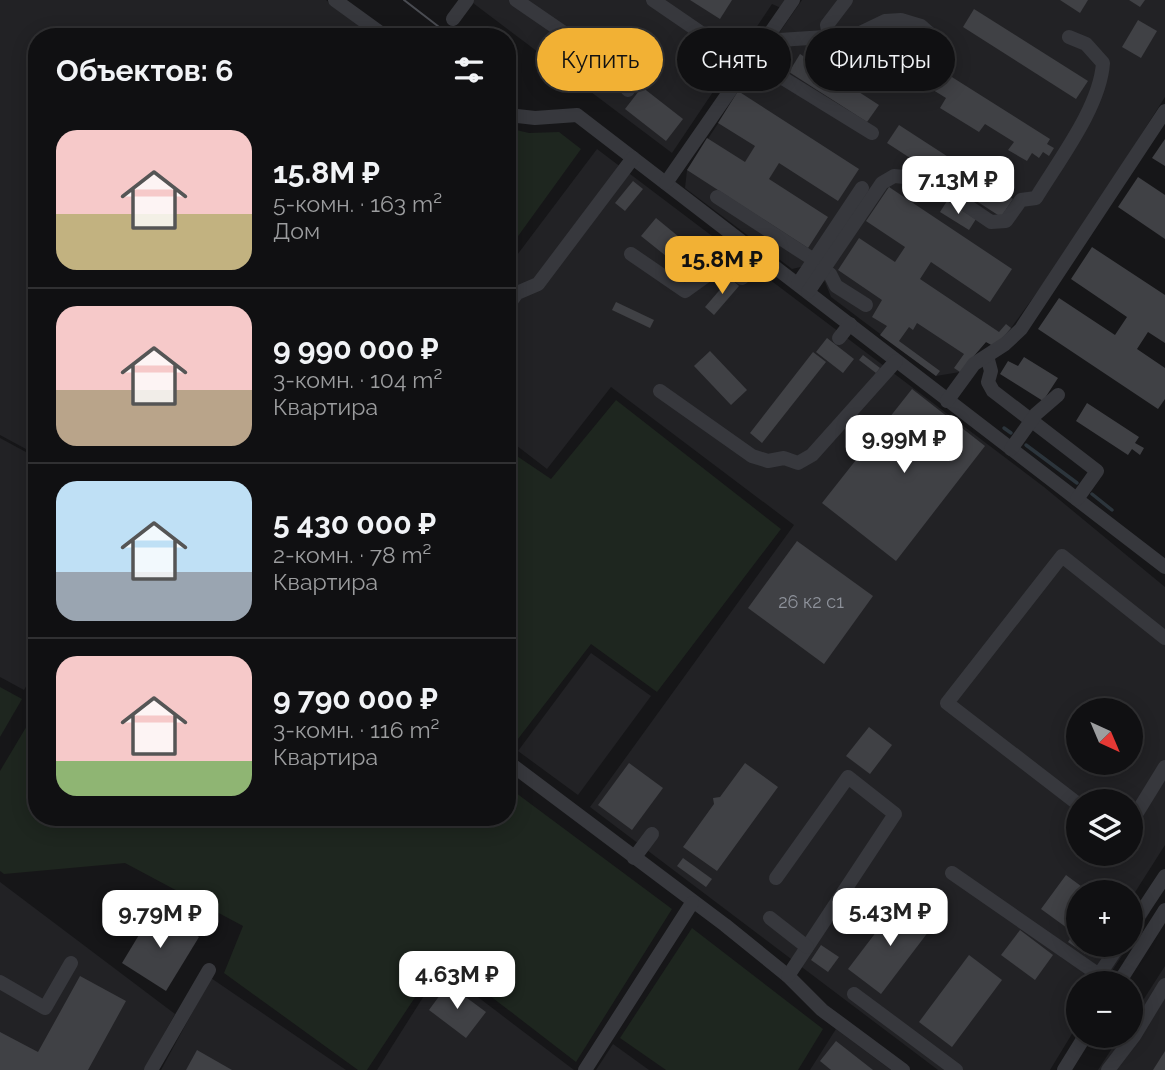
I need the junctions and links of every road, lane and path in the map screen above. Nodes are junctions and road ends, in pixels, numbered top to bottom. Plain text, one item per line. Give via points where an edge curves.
1 (335, 0) edge
2 (467, 0) edge
3 (516, 0) edge
4 (653, 0) edge
5 (793, 0) edge
6 (846, 0) edge
7 (453, 19) dead end
8 (374, 28) edge
9 (557, 28) edge
10 (697, 28) edge
11 (773, 28) edge
12 (828, 28) edge
13 (872, 28) edge
14 (923, 28) edge
15 (1069, 37) dead end
16 (791, 86) edge
17 (730, 91) edge
18 (1165, 111) edge
19 (516, 116) edge
20 (872, 133) dead end
21 (633, 158) junction
22 (666, 183) junction
23 (862, 188) dead end
24 (717, 197) dead end
25 (631, 254) dead end
26 (761, 255) junction
27 (818, 265) junction
28 (803, 288) junction
29 (516, 294) edge
30 (866, 305) dead end
31 (849, 324) junction
32 (839, 338) dead end
33 (987, 356) junction
34 (896, 361) junction
35 (660, 391) dead end
36 (1058, 395) dead end
37 (947, 401) junction
38 (1031, 421) junction
39 (1011, 449) junction
40 (1077, 499) junction
41 (1165, 567) edge
42 (1165, 638) edge
43 (1165, 767) edge
44 (516, 768) edge
45 (1066, 795) edge
46 (1143, 803) edge
47 (652, 834) dead end
48 (634, 858) junction
49 (952, 873) dead end
50 (1165, 876) edge
51 (776, 878) dead end
52 (692, 903) junction
53 (1143, 909) edge
54 (1165, 910) edge
55 (769, 918) dead end
56 (807, 947) junction
57 (1066, 952) edge
58 (1073, 957) edge
59 (1111, 957) edge
60 (71, 963) dead end
61 (209, 970) dead end
62 (1126, 971) edge
63 (788, 976) junction
64 (0, 982) edge
65 (1165, 985) edge
66 (854, 994) dead end
67 (1078, 1048) edge
68 (151, 1070) edge
69 (585, 1070) edge
70 (903, 1070) edge
71 (956, 1070) edge
72 (1064, 1070) edge
73 (1108, 1070) edge

1 - 8 street
2 - 7 street
3 - 9 street
4 - 10 street
5 - 11 street
6 - 12 street
13 - 14 street via 901,20
15 - 27 street via 1086,44 1103,63 1102,79 1096,98 1036,198 1021,200 1006,221 991,222 941,188 916,178 894,176 881,183
16 - 20 street
17 - 22 street
18 - 33 street via 1021,329
19 - 21 street via 577,115
21 - 22 street
21 - 29 street via 538,284
22 - 26 street
23 - 27 street
24 - 27 street
25 - 26 street via 685,290 720,265 742,278
26 - 28 street
27 - 28 street
27 - 30 street via 836,286
28 - 31 street
31 - 32 street
31 - 34 street
33 - 37 street via 974,365
33 - 38 street via 993,391
34 - 35 street via 812,455 798,463 752,456
34 - 37 street
36 - 38 street
37 - 39 street
38 - 39 street
38 - 40 street via 1097,471
39 - 40 street
40 - 41 street
42 - 45 street via 1062,556 947,703
43 - 46 street
44 - 48 street
47 - 48 street
48 - 52 street
49 - 57 street
50 - 53 street
51 - 56 street via 848,778 895,814
52 - 63 street
52 - 69 street
54 - 62 street
55 - 56 street
56 - 63 street
58 - 59 street via 1099,975
60 - 64 street via 45,1008
61 - 68 street
63 - 70 street via 822,1010
65 - 73 street
66 - 71 street
67 - 72 street

